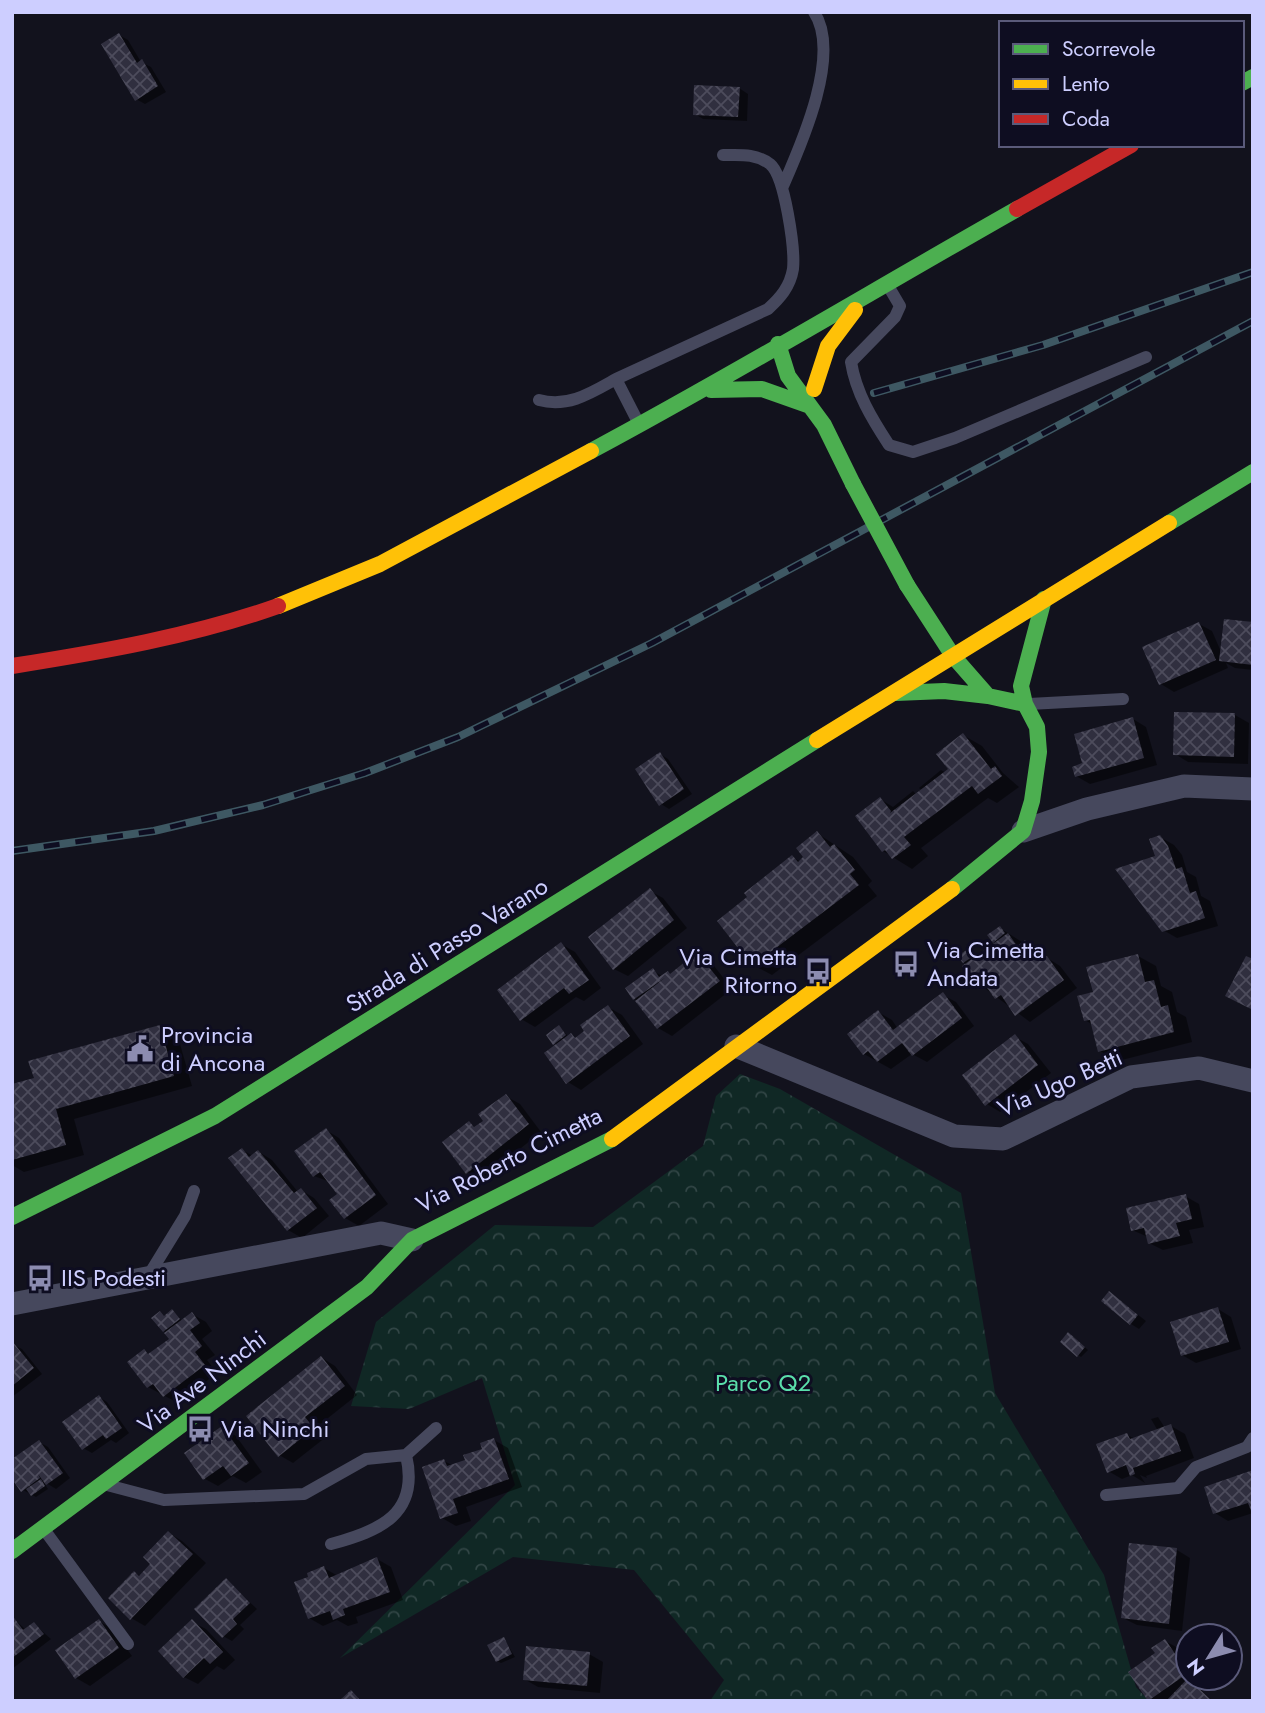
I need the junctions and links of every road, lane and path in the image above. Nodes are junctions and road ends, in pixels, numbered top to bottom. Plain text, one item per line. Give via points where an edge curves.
1 (814, 12) edge
2 (1127, 147) edge
3 (723, 155) dead end
4 (783, 187) junction
5 (887, 284) junction
6 (866, 297) junction
7 (778, 344) junction
8 (1146, 357) dead end
9 (616, 379) junction
10 (814, 388) junction
11 (705, 390) junction
12 (539, 400) dead end
13 (811, 406) junction
14 (639, 424) junction
15 (824, 425) junction
16 (1253, 472) edge
17 (1044, 599) junction
18 (919, 606) junction
19 (948, 622) dead end
20 (973, 629) dead end
21 (919, 630) dead end
22 (993, 630) junction
23 (953, 656) junction
24 (913, 662) dead end
25 (12, 666) edge
26 (1021, 686) junction
27 (896, 693) junction
28 (988, 696) junction
29 (1123, 699) dead end
30 (1025, 704) junction
31 (1253, 789) edge
32 (1023, 831) junction
33 (736, 1046) junction
34 (1253, 1081) edge
35 (194, 1191) dead end
36 (12, 1217) edge
37 (412, 1240) junction
38 (146, 1278) junction
39 (12, 1304) edge
40 (436, 1428) dead end
41 (1253, 1438) edge
42 (406, 1455) junction
43 (103, 1483) junction
44 (1106, 1495) dead end
45 (43, 1528) junction
46 (331, 1544) dead end
47 (12, 1551) edge
48 (128, 1644) dead end

1 - 4 lane via 822,23 823,52 815,103
2 - 5 street
3 - 4 lane via 754,155 772,165
4 - 9 lane via 793,268 785,293 768,309
5 - 6 street
5 - 8 lane via 900,306 895,317 851,362 872,419 889,445 901,449 913,452 955,438
6 - 7 street
6 - 10 street via 827,344 818,362
7 - 10 street via 800,365
7 - 11 street
7 - 13 street via 788,376
9 - 12 lane via 582,397 555,404
9 - 14 lane
10 - 15 street
11 - 13 street via 749,386 782,391
11 - 14 street
13 - 15 street
14 - 25 street via 424,543 275,607 149,641
15 - 18 street, bridge
16 - 17 street, Strada di Passo Varano
17 - 22 street, Strada di Passo Varano
17 - 26 street
18 - 19 street
18 - 21 street
18 - 23 street
20 - 22 street
22 - 23 street, Strada di Passo Varano
22 - 26 street via 1011,647
23 - 27 street, Strada di Passo Varano
23 - 28 street
24 - 27 street, Strada di Passo Varano
26 - 30 street
27 - 28 street, Strada di Passo Varano via 944,691
27 - 36 street, Strada di Passo Varano via 215,1116
28 - 30 street, Strada di Passo Varano
29 - 30 lane
30 - 32 street via 1037,727 1039,752
31 - 32 street via 1184,786 1087,808
32 - 33 street, Via Roberto Cimetta via 959,884
33 - 34 street, Via Ugo Betti via 954,1136 1003,1139 1131,1077 1199,1068
33 - 37 street, Via Roberto Cimetta via 609,1141
35 - 38 lane via 185,1216
37 - 38 street, Via Roberto Cimetta via 381,1233
37 - 43 street, Via Ave Ninchi via 367,1287
38 - 39 street, Via Roberto Cimetta
40 - 42 lane
41 - 44 lane via 1247,1447 1196,1467 1178,1488
42 - 43 lane via 366,1459 304,1494 164,1500
42 - 46 lane via 410,1474 406,1498 397,1514 360,1536
43 - 45 street, Via Ave Ninchi
45 - 47 street, Via Ave Ninchi
45 - 48 lane

